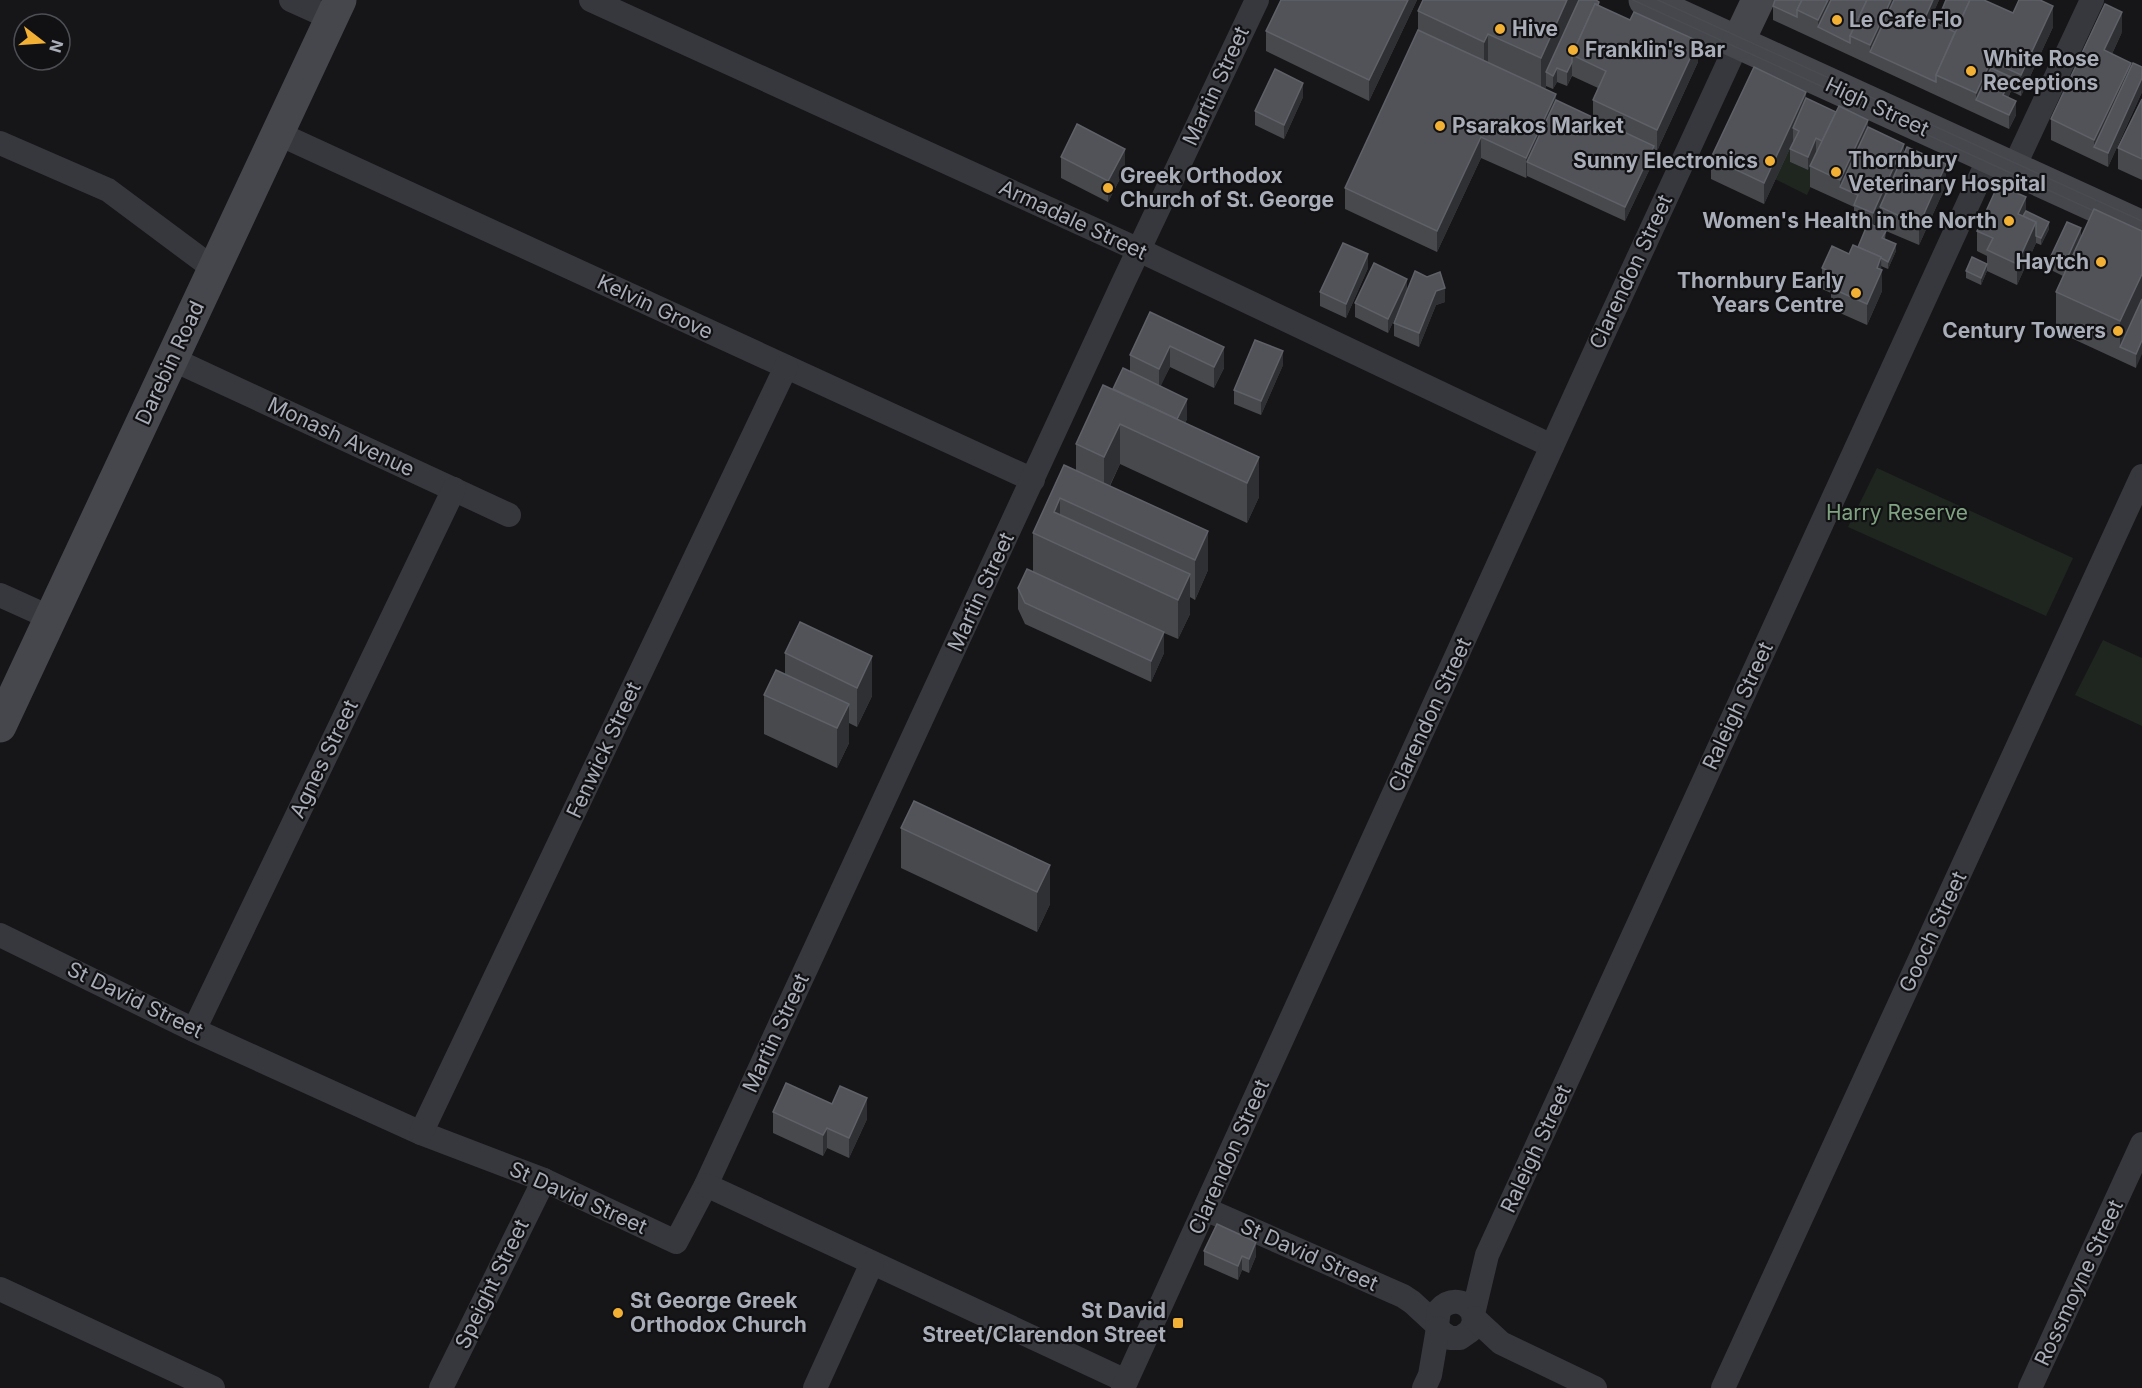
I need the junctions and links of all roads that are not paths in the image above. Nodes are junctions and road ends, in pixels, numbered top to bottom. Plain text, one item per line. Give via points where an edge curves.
1 (291, 0) edge
2 (591, 0) edge
3 (1257, 0) edge
4 (1645, 0) edge
5 (1758, 0) edge
6 (2092, 0) edge
7 (336, 9) edge
8 (1738, 42) junction
9 (278, 134) junction
10 (0, 143) edge
11 (2001, 163) junction
12 (2142, 227) edge
13 (1138, 250) junction
14 (214, 269) junction
15 (172, 359) junction
16 (786, 367) junction
17 (1552, 446) junction
18 (2142, 476) edge
19 (1033, 480) junction
20 (454, 489) junction
21 (509, 515) dead end
22 (0, 595) edge
23 (51, 618) junction
24 (0, 726) edge
25 (0, 935) edge
26 (194, 1030) junction
27 (422, 1133) junction
28 (2142, 1144) edge
29 (544, 1180) junction
30 (706, 1185) junction
31 (1205, 1209) junction
32 (1487, 1255) junction
33 (872, 1263) junction
34 (0, 1289) edge
35 (1443, 1315) junction
36 (1468, 1327) junction
37 (1427, 1382) edge
38 (1125, 1385) edge
39 (213, 1388) edge
40 (441, 1388) edge
41 (815, 1388) edge
42 (1595, 1388) edge
43 (1723, 1388) edge
44 (2030, 1388) edge

1 - 7 street
2 - 13 street, Armadale Street
3 - 13 street, Martin Street
4 - 8 main road, High Street
5 - 8 main road
6 - 11 street, Raleigh Street
7 - 9 main road, Darebin Road
8 - 11 main road, High Street
8 - 17 street, Clarendon Street
9 - 14 main road, Darebin Road
9 - 16 street, Kelvin Grove
10 - 14 street via 108,190
11 - 12 main road, High Street
11 - 32 street, Raleigh Street
13 - 17 street, Armadale Street
13 - 19 street, Martin Street
14 - 15 main road, Darebin Road
15 - 20 street, Monash Avenue
15 - 23 main road, Darebin Road
16 - 19 street, Kelvin Grove
16 - 27 street, Fenwick Street
17 - 31 street, Clarendon Street
18 - 43 street, Gooch Street
19 - 30 street, Martin Street
20 - 21 street, Monash Avenue
20 - 26 street, Agnes Street
22 - 23 street
23 - 24 main road, Darebin Road
25 - 26 street, St David Street
26 - 27 street, St David Street
27 - 29 street, St David Street
28 - 44 street, Rossmoyne Street
29 - 30 street, St David Street via 676,1242
29 - 40 street, Speight Street
30 - 33 street
31 - 35 street, St David Street
31 - 38 street, Clarendon Street
32 - 35 street, Raleigh Street
32 - 36 street, Raleigh Street
33 - 38 street
33 - 41 street
34 - 39 street
35 - 36 street via 1450,1338
35 - 36 street via 1461,1302 1471,1309
35 - 37 street, Raleigh Street
36 - 37 street, Raleigh Street
36 - 42 street

